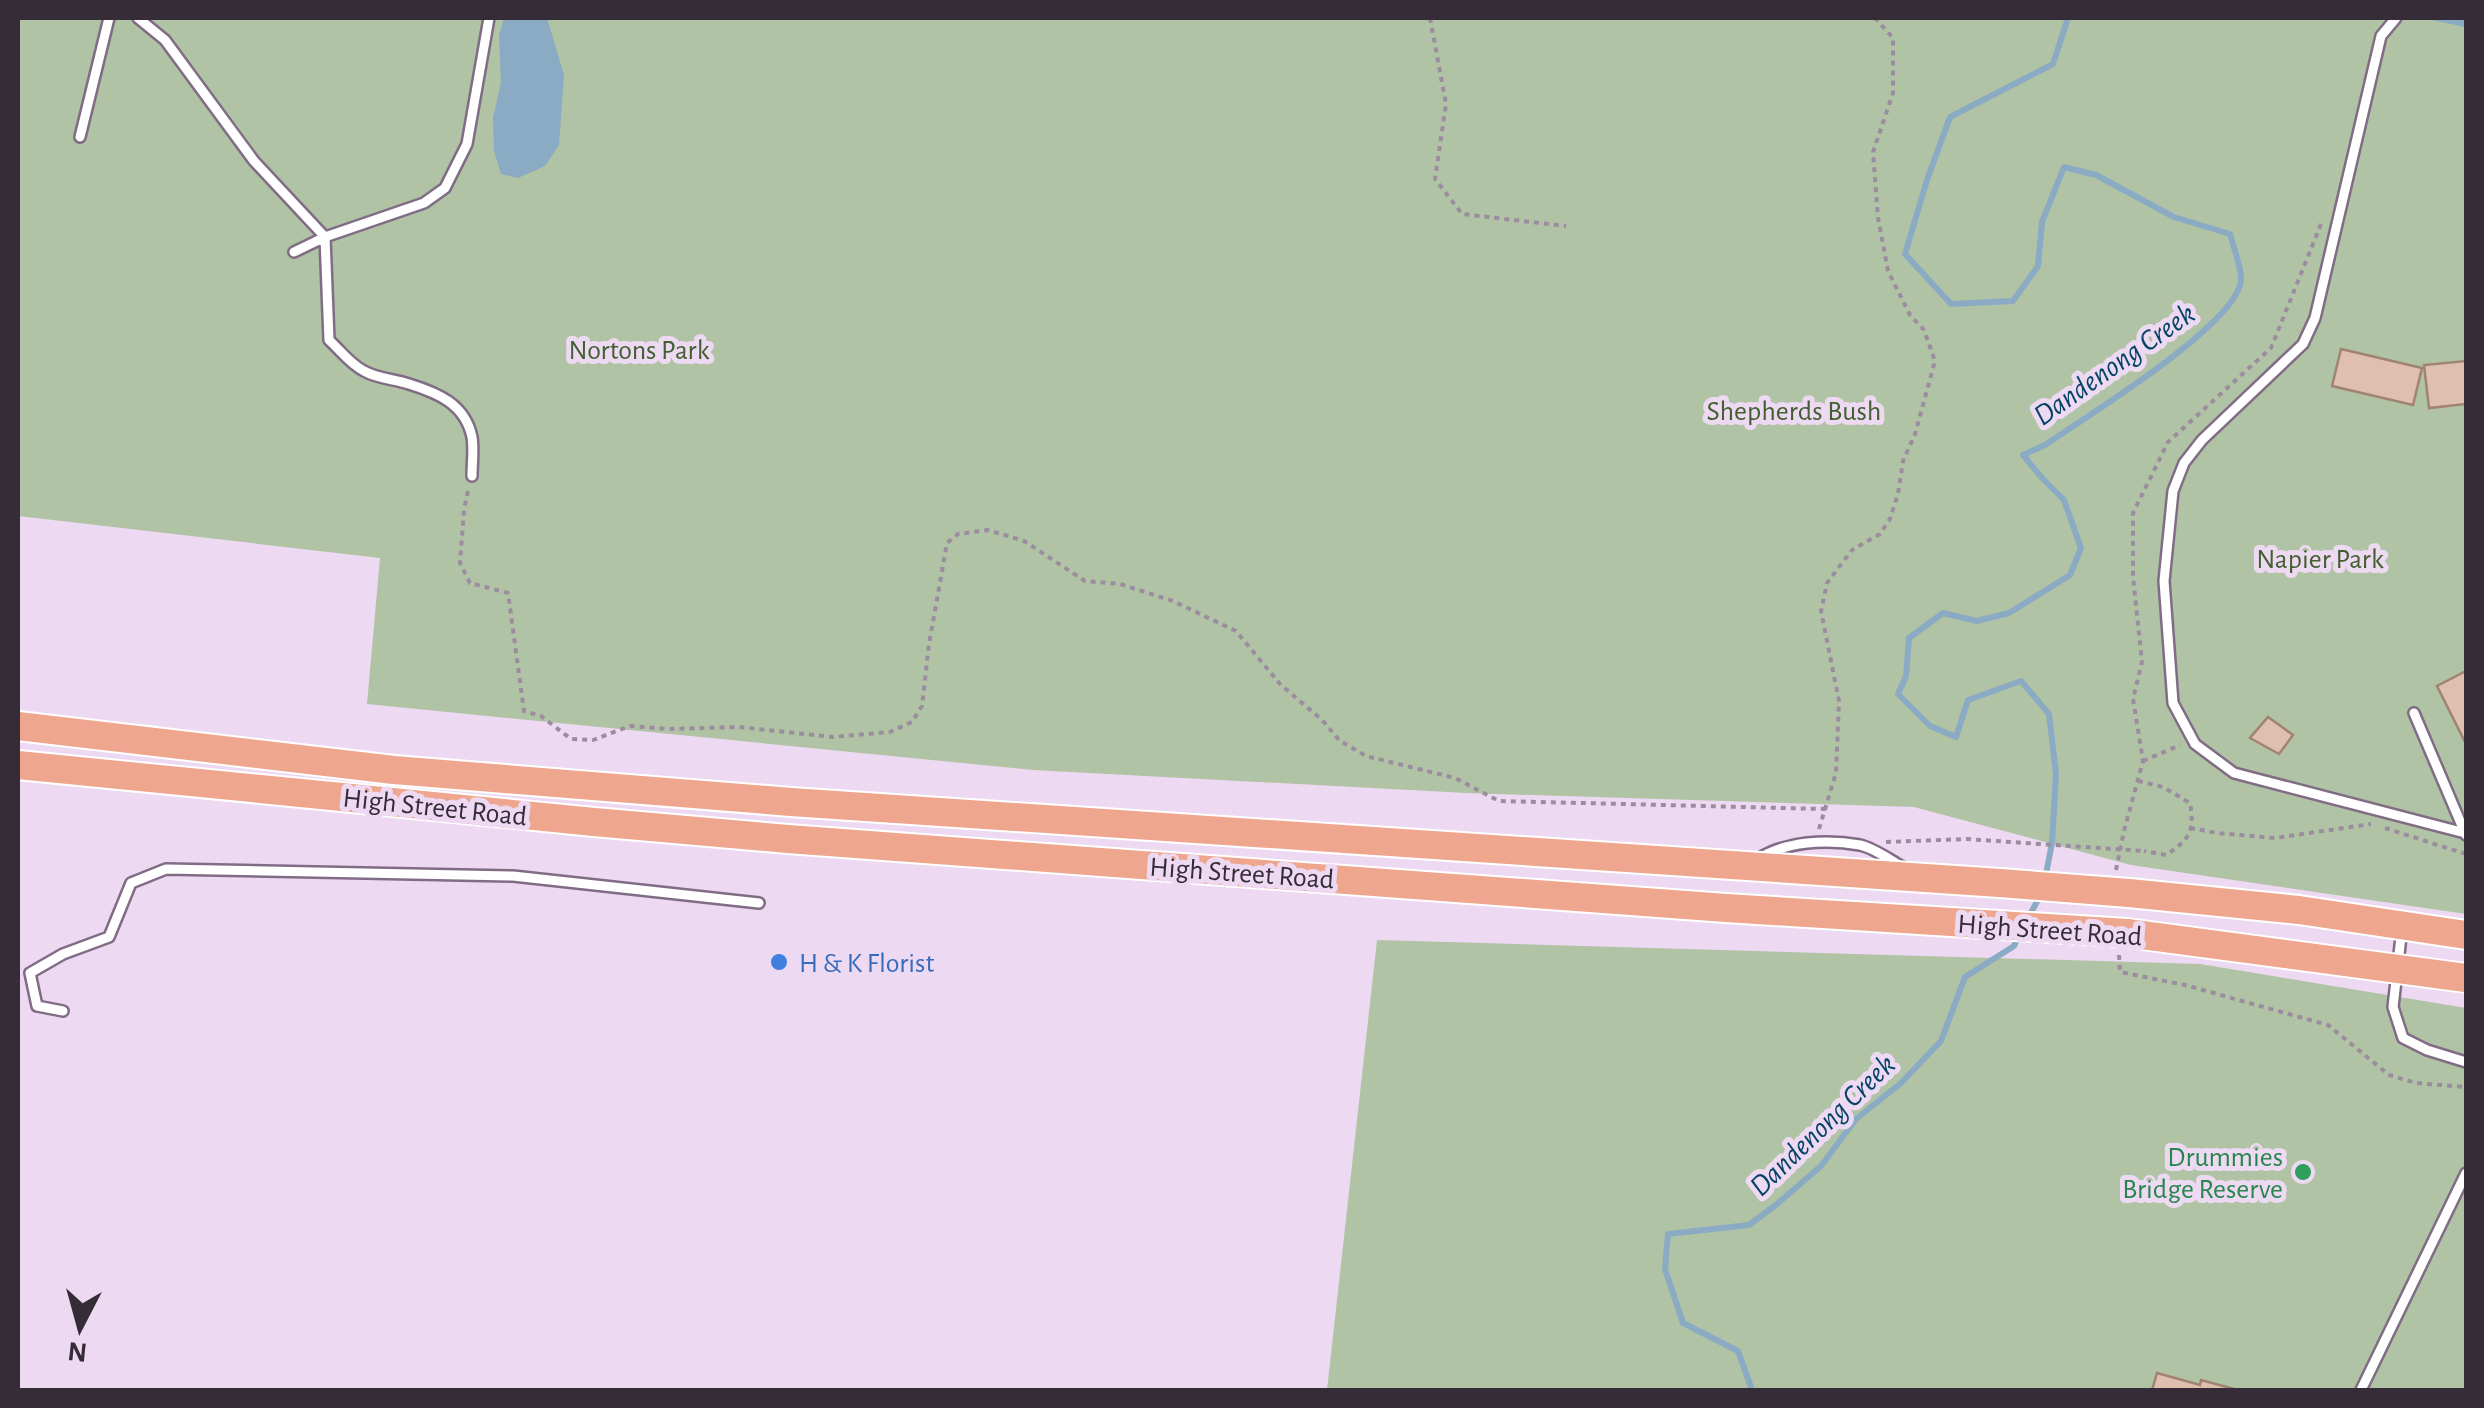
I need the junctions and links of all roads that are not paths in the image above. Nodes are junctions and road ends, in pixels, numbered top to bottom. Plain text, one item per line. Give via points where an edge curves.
1 (110, 18) edge
2 (138, 18) edge
3 (489, 18) edge
4 (2396, 18) edge
5 (80, 136) dead end
6 (325, 238) junction
7 (294, 252) dead end
8 (472, 476) road end
9 (2414, 713) dead end
10 (18, 726) edge
11 (18, 765) edge
12 (791, 802) junction
13 (2466, 834) edge
14 (788, 839) junction
15 (1747, 866) junction
16 (1923, 878) junction
17 (759, 902) dead end
18 (2402, 925) junction
19 (2466, 935) edge
20 (2397, 968) junction
21 (2466, 978) edge
22 (63, 1011) dead end
23 (2466, 1062) edge
24 (2466, 1173) edge
25 (2361, 1390) edge

1 - 5 lane
2 - 6 lane via 165,40 254,162
3 - 6 lane via 467,144 445,188 424,203
4 - 13 lane via 2381,36 2315,318 2303,344 2202,440 2173,490 2164,581 2173,703 2192,740 2234,773
6 - 7 lane
6 - 8 lane via 329,340 378,378 448,399 472,438
9 - 13 lane
10 - 12 main road, High Street Road via 394,770
11 - 14 main road, High Street Road
12 - 14 main road
12 - 15 main road, High Street Road
14 - 20 main road, High Street Road, bridge via 1999,925 2123,944
15 - 16 main road, High Street Road
15 - 16 lane via 1774,848 1863,846
16 - 18 main road, High Street Road, bridge via 2122,886
17 - 22 lane via 512,876 166,869 131,883 109,937 30,972 36,1006
18 - 19 main road, High Street Road
18 - 20 lane
20 - 21 main road, High Street Road
20 - 23 lane via 2393,1007 2404,1038
24 - 25 lane

